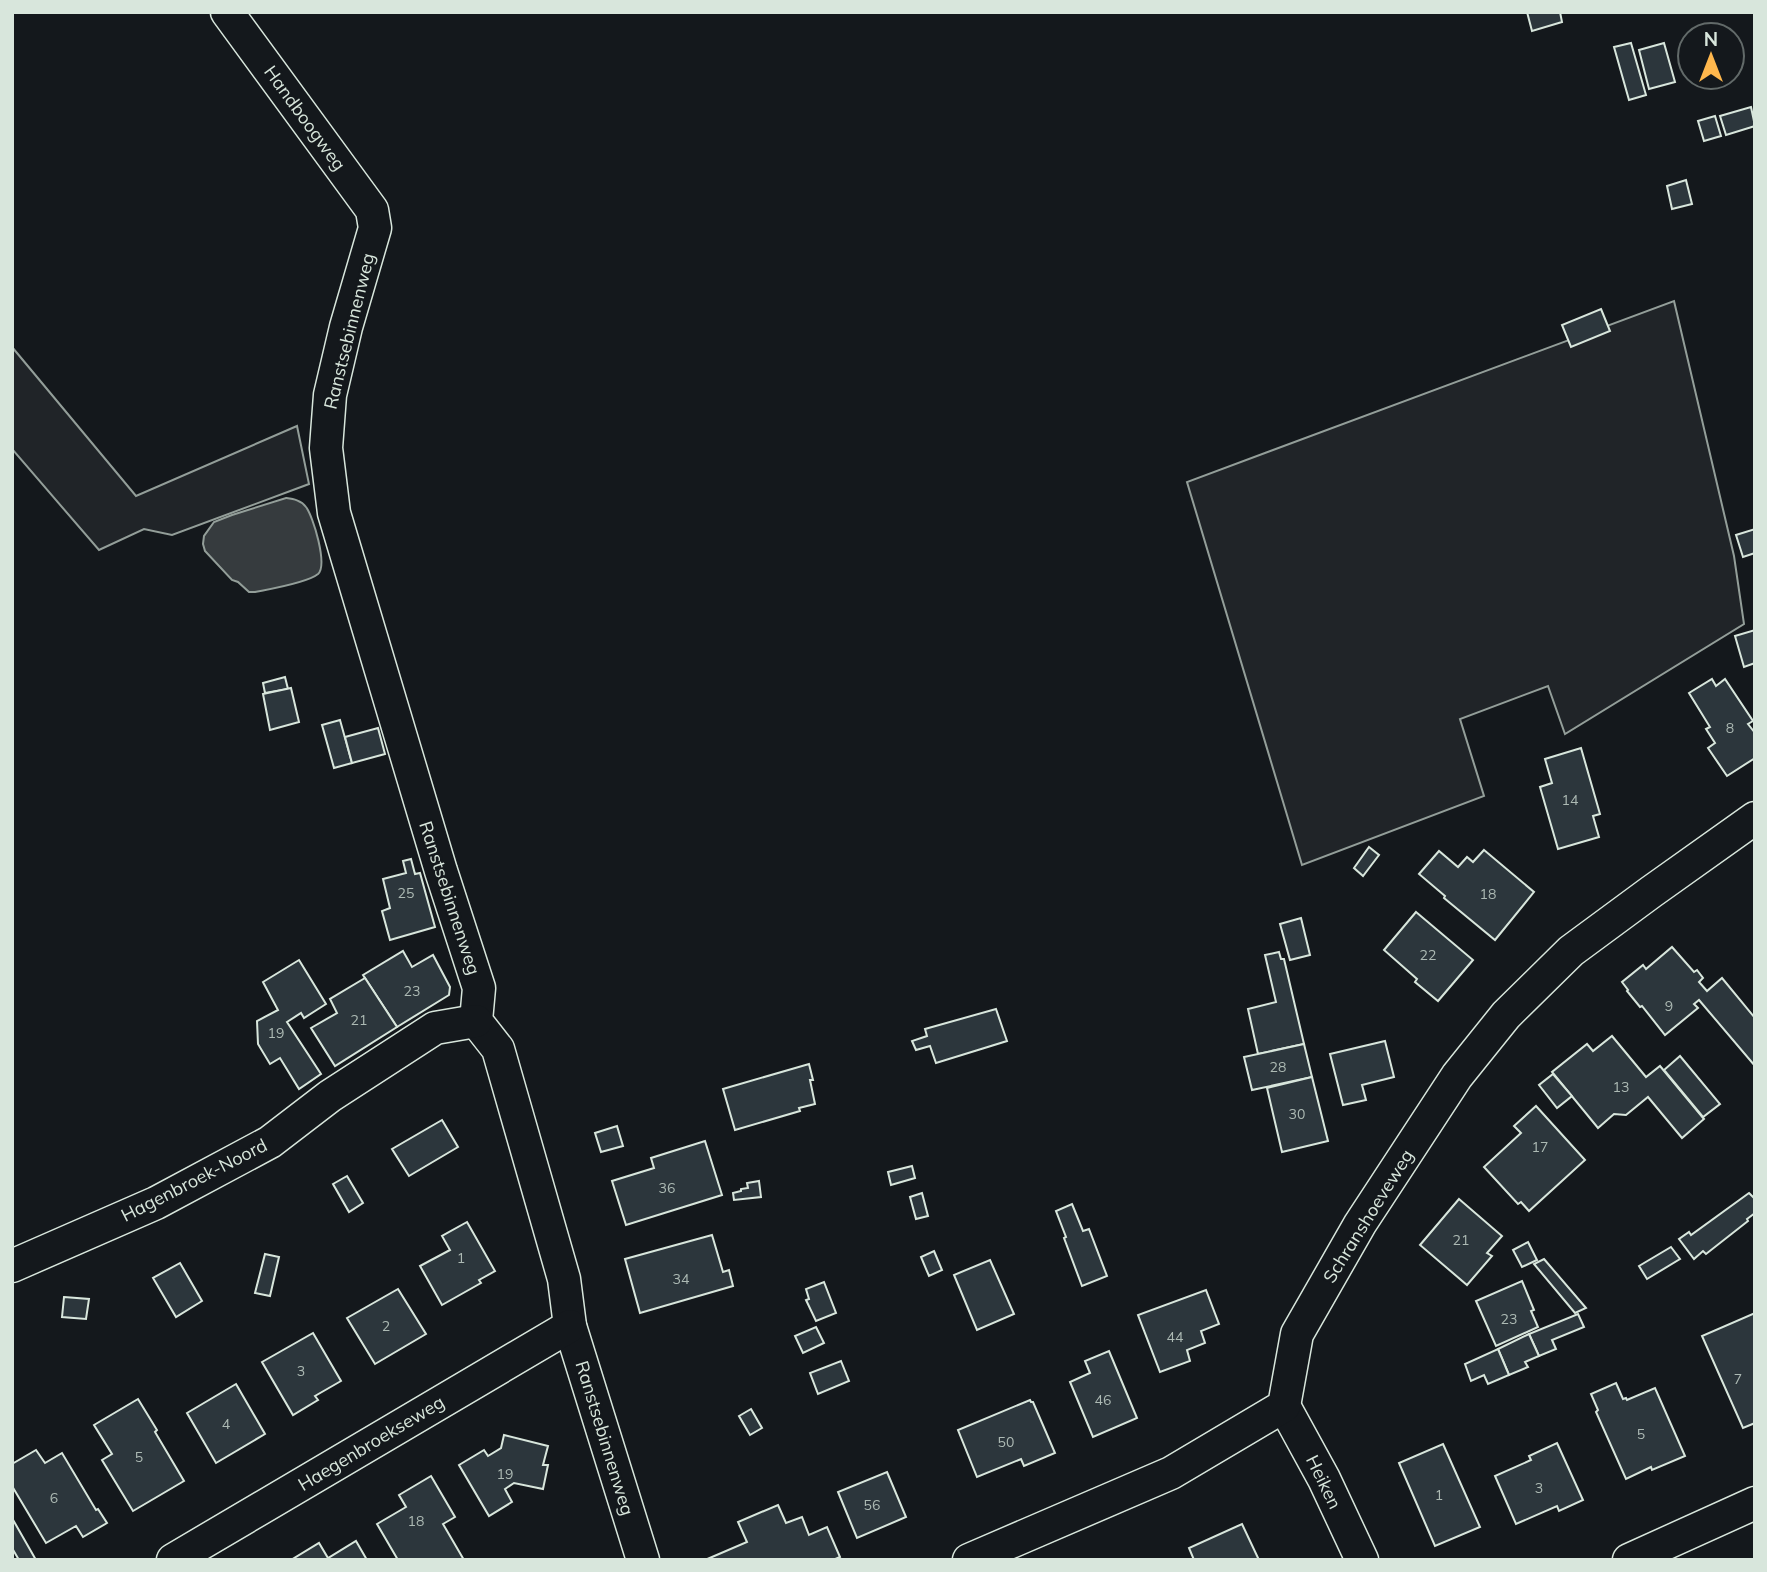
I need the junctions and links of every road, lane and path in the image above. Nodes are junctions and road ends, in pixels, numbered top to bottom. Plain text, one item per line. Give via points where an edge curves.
1 (227, 12) edge
2 (375, 228) joint
3 (1755, 818) edge
4 (476, 1021) junction
5 (12, 1266) edge
6 (570, 1326) junction
7 (1284, 1406) junction
8 (1755, 1503) edge
9 (173, 1560) edge
10 (643, 1560) edge
11 (970, 1560) edge
12 (1362, 1560) edge
13 (1629, 1560) edge

1 - 2 street, Handboogweg via 372,210
2 - 4 street, Ranstsebinnenweg via 330,395 326,447 334,513 479,988
3 - 7 street, Schranshoeveweg via 1571,951 1506,1015 1457,1076 1360,1224 1297,1334
4 - 5 street, Hagenbroek-Noord via 435,1028 330,1096 270,1142 156,1203
4 - 6 street, Ranstsebinnenweg via 498,1049 564,1279
6 - 9 street, Haegenbroekseweg
6 - 10 street, Ranstsebinnenweg
7 - 11 street via 1171,1474
7 - 12 street, Heiken
8 - 13 street

